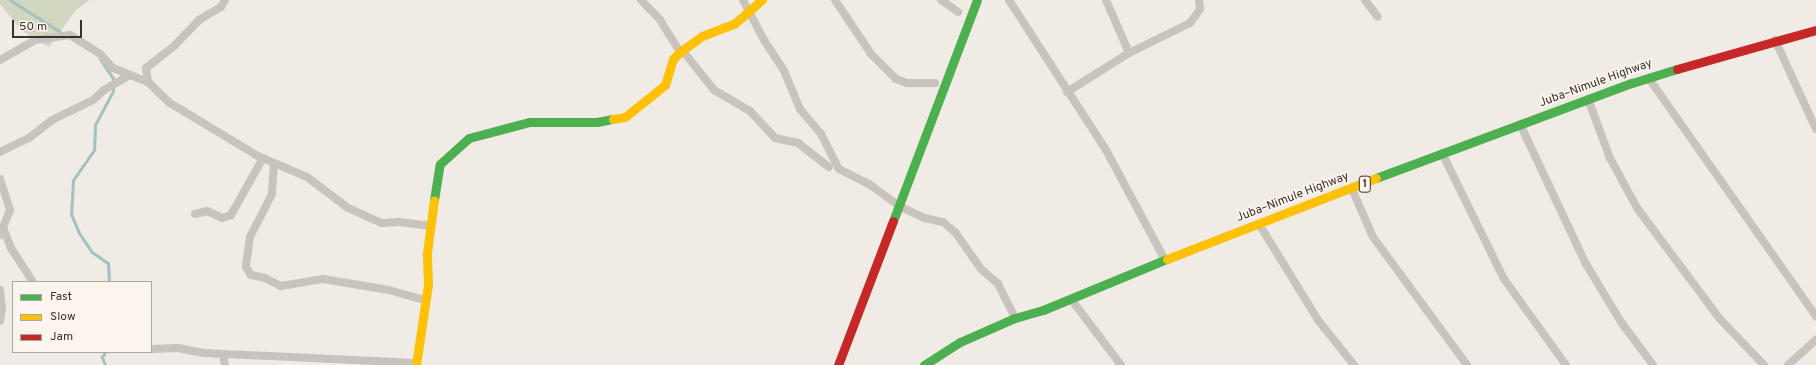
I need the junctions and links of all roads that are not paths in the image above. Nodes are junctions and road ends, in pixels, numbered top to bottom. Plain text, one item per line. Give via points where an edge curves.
1 (225, 0) edge
2 (641, 0) edge
3 (743, 0) edge
4 (762, 0) edge
5 (835, 0) edge
6 (941, 0) edge
7 (977, 0) edge
8 (1106, 0) edge
9 (1199, 0) edge
10 (1204, 0) edge
11 (1365, 0) edge
12 (1011, 1) edge
13 (1200, 9) junction
14 (958, 12) dead end
15 (750, 13) junction
16 (1378, 17) dead end
17 (1816, 30) edge
18 (1775, 40) junction
19 (681, 51) junction
20 (1129, 53) junction
21 (0, 60) edge
22 (130, 75) junction
23 (1650, 80) junction
24 (148, 82) junction
25 (935, 83) dead end
26 (1067, 92) junction
27 (1588, 99) junction
28 (1520, 124) junction
29 (1816, 129) edge
30 (0, 152) edge
31 (1442, 153) junction
32 (263, 158) junction
33 (274, 164) junction
34 (829, 167) dead end
35 (0, 179) edge
36 (1352, 189) junction
37 (899, 206) junction
38 (195, 214) dead end
39 (1259, 224) junction
40 (430, 226) junction
41 (2, 232) edge
42 (1165, 260) junction
43 (32, 281) edge
44 (0, 290) edge
45 (1071, 299) junction
46 (425, 300) junction
47 (1816, 316) edge
48 (1015, 318) junction
49 (0, 321) edge
50 (1816, 340) edge
51 (152, 349) edge
52 (223, 354) junction
53 (416, 364) edge
54 (225, 365) edge
55 (838, 365) edge
56 (924, 365) edge
57 (1121, 365) edge
58 (1354, 365) edge
59 (1467, 365) edge
60 (1566, 365) edge
61 (1653, 365) edge
62 (1764, 365) edge
63 (1788, 365) edge

1 - 24 street via 221,7 199,20 174,46 146,68
2 - 19 street via 660,20
3 - 15 street
4 - 15 main road
5 - 25 street via 871,54 896,79 907,83
6 - 14 street
7 - 37 main road
8 - 20 street
9 - 13 street
10 - 13 street
11 - 16 street
12 - 26 street
13 - 20 street via 1190,23
15 - 19 main road via 734,24 702,36
15 - 37 street via 784,71 800,109 821,134 839,169 869,184
17 - 18 main road, Juba–Nimule Highway / 1
18 - 23 main road, Juba–Nimule Highway / 1 via 1657,75
18 - 29 street
19 - 34 street via 714,90 750,111 775,138 798,143
19 - 40 main road via 673,59 664,85 625,117 597,122 529,122 478,135 461,143 440,164
20 - 26 street
21 - 22 street via 35,40 70,35 100,54 114,68
22 - 24 street
22 - 30 street via 104,90 93,100 52,120 29,138
23 - 27 main road, Juba–Nimule Highway / 1 via 1632,83
23 - 47 street
24 - 32 street via 170,103
26 - 42 street via 1106,150
27 - 28 main road, Juba–Nimule Highway / 1
27 - 62 street via 1610,158 1637,208 1720,319
28 - 31 main road, Juba–Nimule Highway / 1
28 - 61 street via 1586,264 1621,322
31 - 36 main road, Juba–Nimule Highway / 1
31 - 60 street via 1500,273
32 - 33 street
32 - 38 street via 231,215 222,218 207,211
33 - 40 street via 307,177 348,208 375,220
33 - 46 street via 272,194 250,238 246,267 251,275 265,278 281,286 323,279 390,290
35 - 41 street via 10,210
36 - 39 main road, Juba–Nimule Highway / 1
36 - 59 street via 1373,237
37 - 48 street via 925,218 943,222 954,232 981,269 998,284
37 - 55 main road
39 - 42 main road, Juba–Nimule Highway / 1
39 - 58 street via 1318,320
40 - 46 main road
41 - 43 street
42 - 45 main road, Juba–Nimule Highway / 1
44 - 49 street
45 - 48 main road, Juba–Nimule Highway / 1
45 - 57 street
46 - 53 main road
48 - 56 main road, Juba–Nimule Highway / 1 via 960,342
50 - 63 street
51 - 52 street via 178,348
52 - 53 street
52 - 54 street

